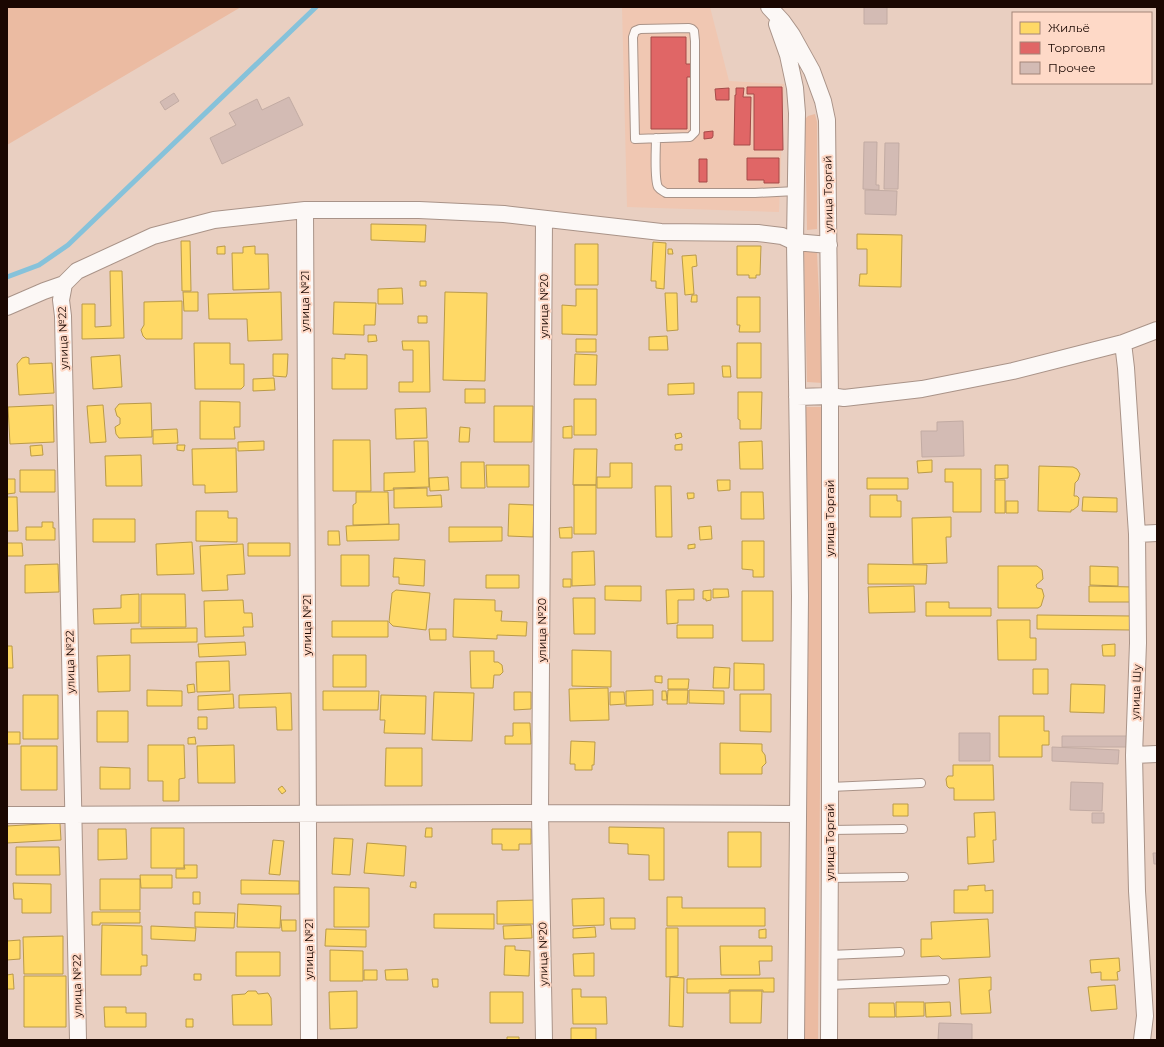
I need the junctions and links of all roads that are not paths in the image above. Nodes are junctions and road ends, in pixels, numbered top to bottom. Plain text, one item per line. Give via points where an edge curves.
1 (771, 9) edge
2 (656, 138) junction
3 (796, 191) junction
4 (305, 210) junction
5 (544, 220) junction
6 (795, 242) junction
7 (829, 245) junction
8 (64, 284) junction
9 (7, 307) edge
10 (1157, 330) edge
11 (1123, 344) junction
12 (830, 396) junction
13 (797, 397) junction
14 (1157, 533) edge
15 (1137, 534) junction
16 (1134, 754) junction
17 (1157, 754) edge
18 (921, 783) dead end
19 (830, 787) junction
20 (540, 813) junction
21 (73, 814) junction
22 (308, 814) junction
23 (797, 814) junction
24 (7, 815) edge
25 (904, 829) dead end
26 (830, 830) junction
27 (904, 877) dead end
28 (830, 878) junction
29 (900, 952) dead end
30 (830, 955) junction
31 (945, 980) dead end
32 (830, 985) junction
33 (78, 1040) edge
34 (310, 1040) edge
35 (544, 1040) edge
36 (796, 1040) edge
37 (829, 1040) edge
38 (1142, 1040) edge

1 - 3 street, улица Торгай via 788,55 795,88
1 - 7 street, улица Торгай via 800,47 823,101 827,120
2 - 2 lane via 635,139 633,37 635,31 640,28 689,28 694,32 695,132 690,137
2 - 3 lane via 656,180 661,190 666,193
3 - 6 street, улица Торгай
4 - 5 street via 418,210 504,214
4 - 8 street via 214,220 153,236 77,271
4 - 22 street, улица №21
5 - 6 street via 661,232 758,233 782,236
5 - 20 street, улица №20
6 - 7 street
6 - 13 street, улица Торгай
7 - 12 street, улица Торгай
8 - 9 street
8 - 21 street, улица №22 via 61,300
10 - 11 street
11 - 12 street via 1013,371 922,389 844,398
11 - 15 street, улица Шу
12 - 13 street
12 - 19 street, улица Торгай
13 - 23 street, улица Торгай via 800,596
14 - 15 street
15 - 16 street, улица Шу via 1138,643
16 - 17 street
16 - 38 street, улица Шу via 1137,891 1145,1016
18 - 19 lane
19 - 26 street, улица Торгай
20 - 22 street
20 - 23 street
20 - 35 street, улица №20
21 - 22 street
21 - 24 street
21 - 33 street, улица №22
22 - 34 street, улица №21
23 - 36 street, улица Торгай
25 - 26 lane
26 - 28 street, улица Торгай
27 - 28 lane
28 - 30 street, улица Торгай
29 - 30 lane
30 - 32 street, улица Торгай
31 - 32 lane
32 - 37 street, улица Торгай

